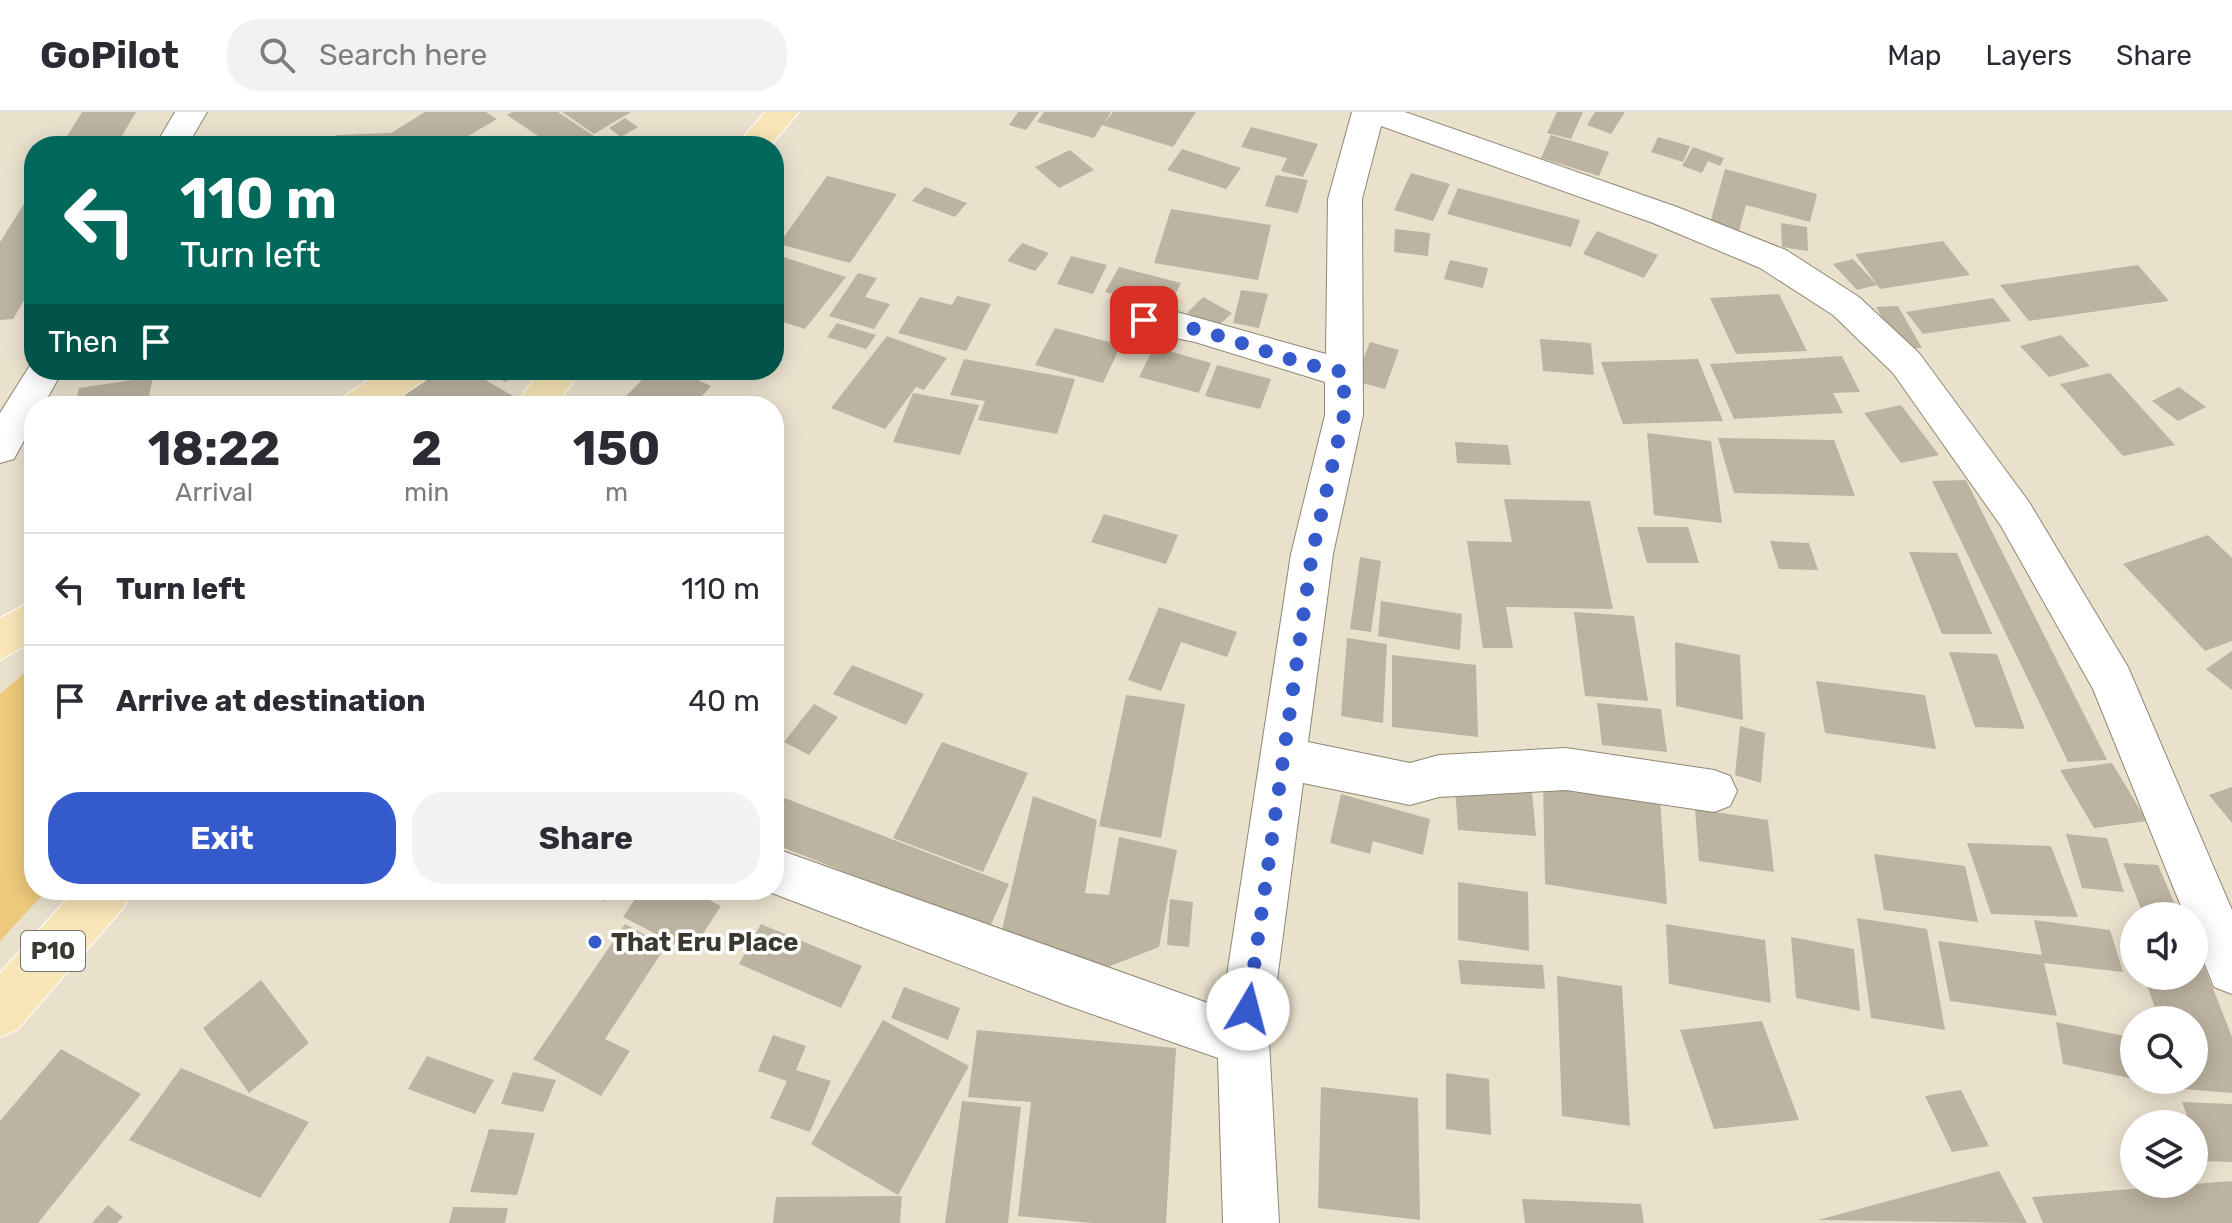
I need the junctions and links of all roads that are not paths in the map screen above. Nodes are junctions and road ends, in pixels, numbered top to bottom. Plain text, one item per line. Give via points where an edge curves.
1 (191, 112) edge
2 (783, 112) edge
3 (1370, 112) edge
4 (177, 136) edge
5 (761, 136) edge
6 (1144, 320) dead end
7 (1344, 372) junction
8 (25, 380) edge
9 (397, 380) edge
10 (555, 380) edge
11 (373, 396) edge
12 (541, 396) edge
13 (0, 448) edge
14 (24, 625) edge
15 (0, 641) edge
16 (1283, 758) junction
17 (1714, 791) dead end
18 (784, 875) edge
19 (98, 900) edge
20 (2232, 969) edge
21 (0, 1011) edge
22 (1243, 1041) junction
23 (1251, 1223) edge

1 - 4 street
2 - 5 main road
3 - 7 street via 1345,199
3 - 20 street via 1665,215 1773,259 1846,306 1906,363 2015,514 2112,681
6 - 7 street via 1177,323 1301,365
7 - 16 street via 1344,415 1312,554
8 - 13 street
9 - 11 main road
10 - 12 main road
14 - 15 main road
16 - 17 street via 1410,784 1439,776 1566,769
16 - 22 street
18 - 22 street
19 - 21 main road, P10
22 - 23 street

